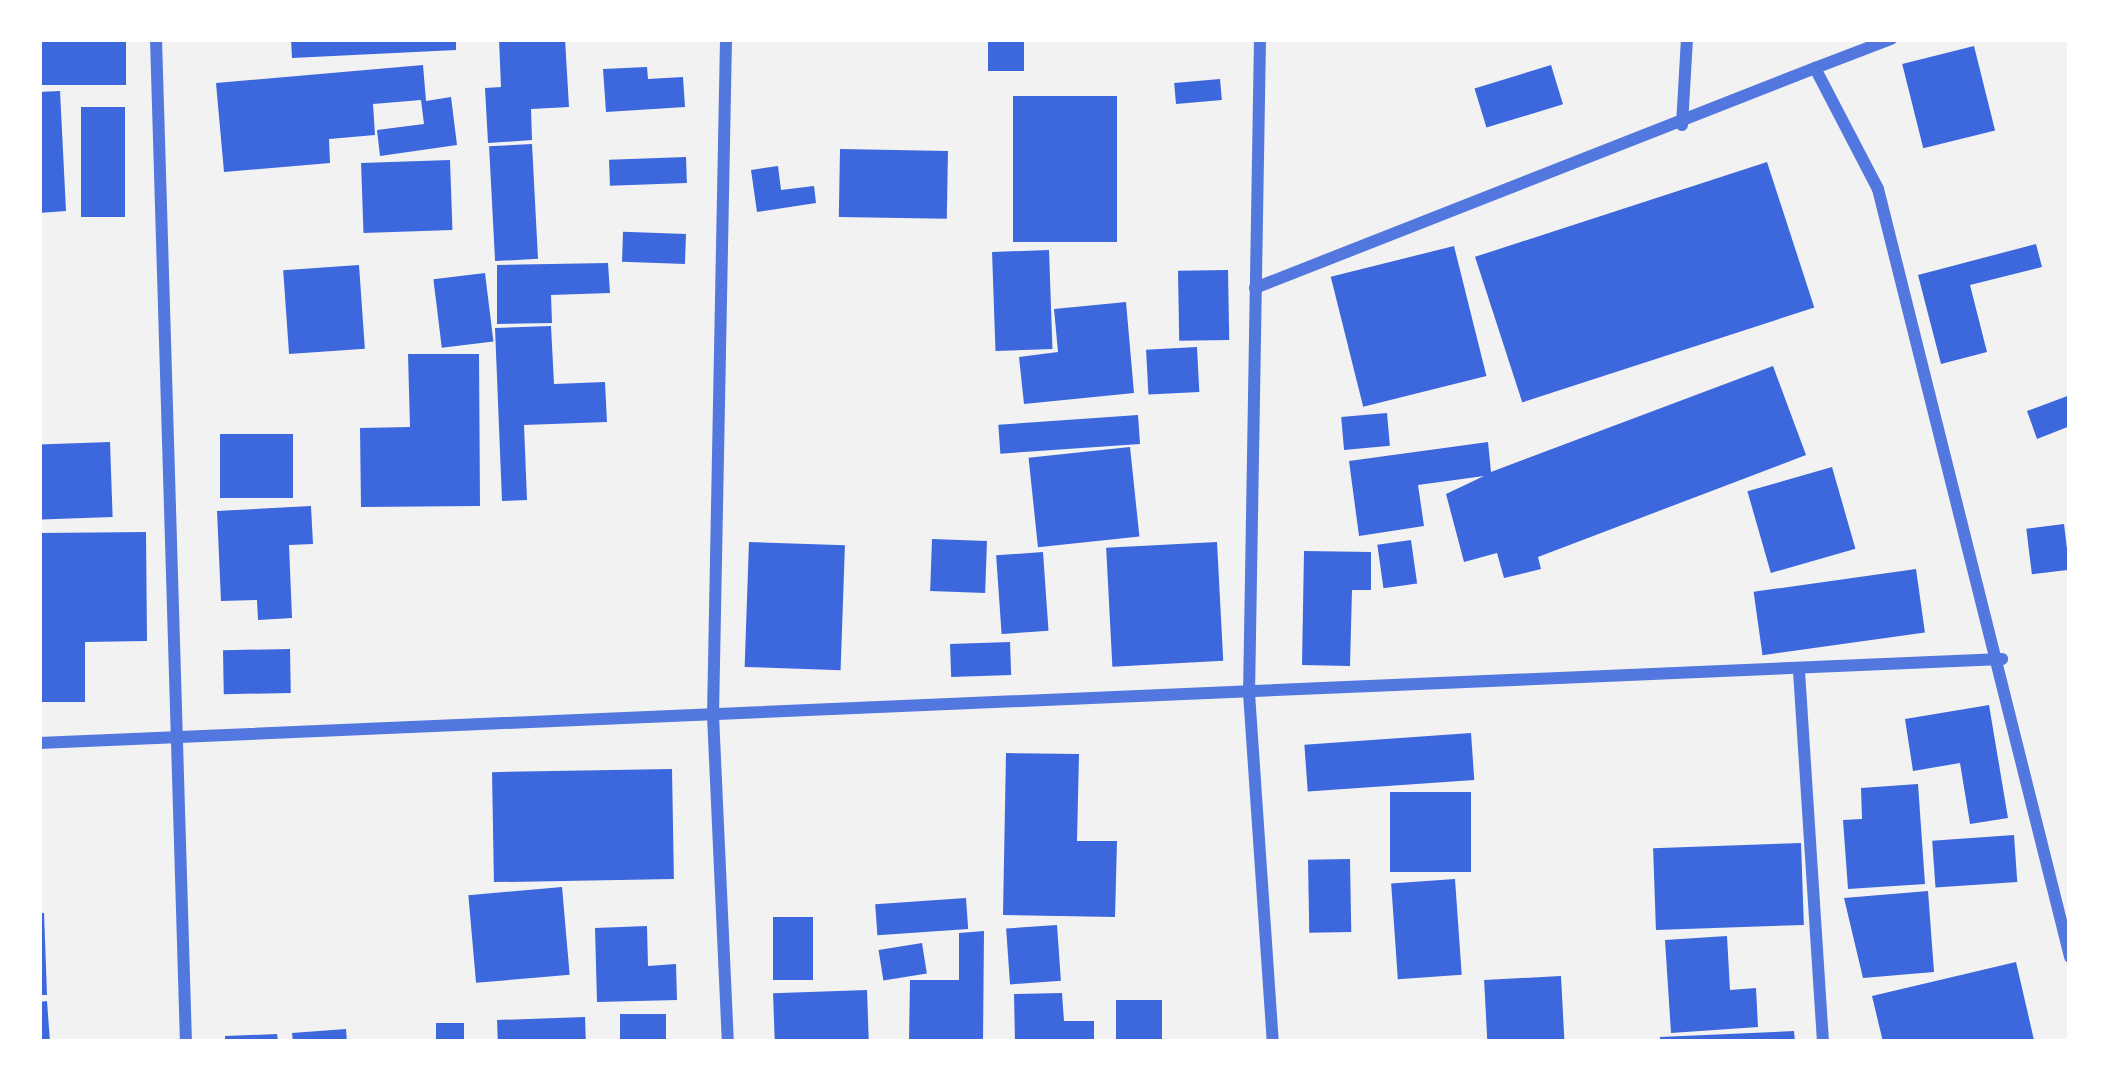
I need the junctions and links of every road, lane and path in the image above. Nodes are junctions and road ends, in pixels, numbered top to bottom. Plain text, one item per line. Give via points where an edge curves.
1 (156, 39) edge
2 (726, 39) edge
3 (1260, 39) edge
4 (1687, 39) edge
5 (1891, 39) edge
6 (1815, 68) junction
7 (1682, 125) junction
8 (1256, 288) junction
9 (2002, 659) junction
10 (1799, 671) junction
11 (1249, 693) junction
12 (713, 715) junction
13 (184, 736) junction
14 (39, 743) edge
15 (2070, 956) edge
16 (186, 1042) edge
17 (728, 1042) edge
18 (1273, 1042) edge
19 (1822, 1042) edge

1 - 13 street
2 - 12 street
3 - 8 street
4 - 7 street
5 - 6 street
6 - 7 street
6 - 9 street via 1879,189
7 - 8 street
8 - 11 street
9 - 10 street
9 - 15 street
10 - 11 street
10 - 19 street
11 - 12 street
11 - 18 street
12 - 13 street
12 - 17 street
13 - 14 street
13 - 16 street

